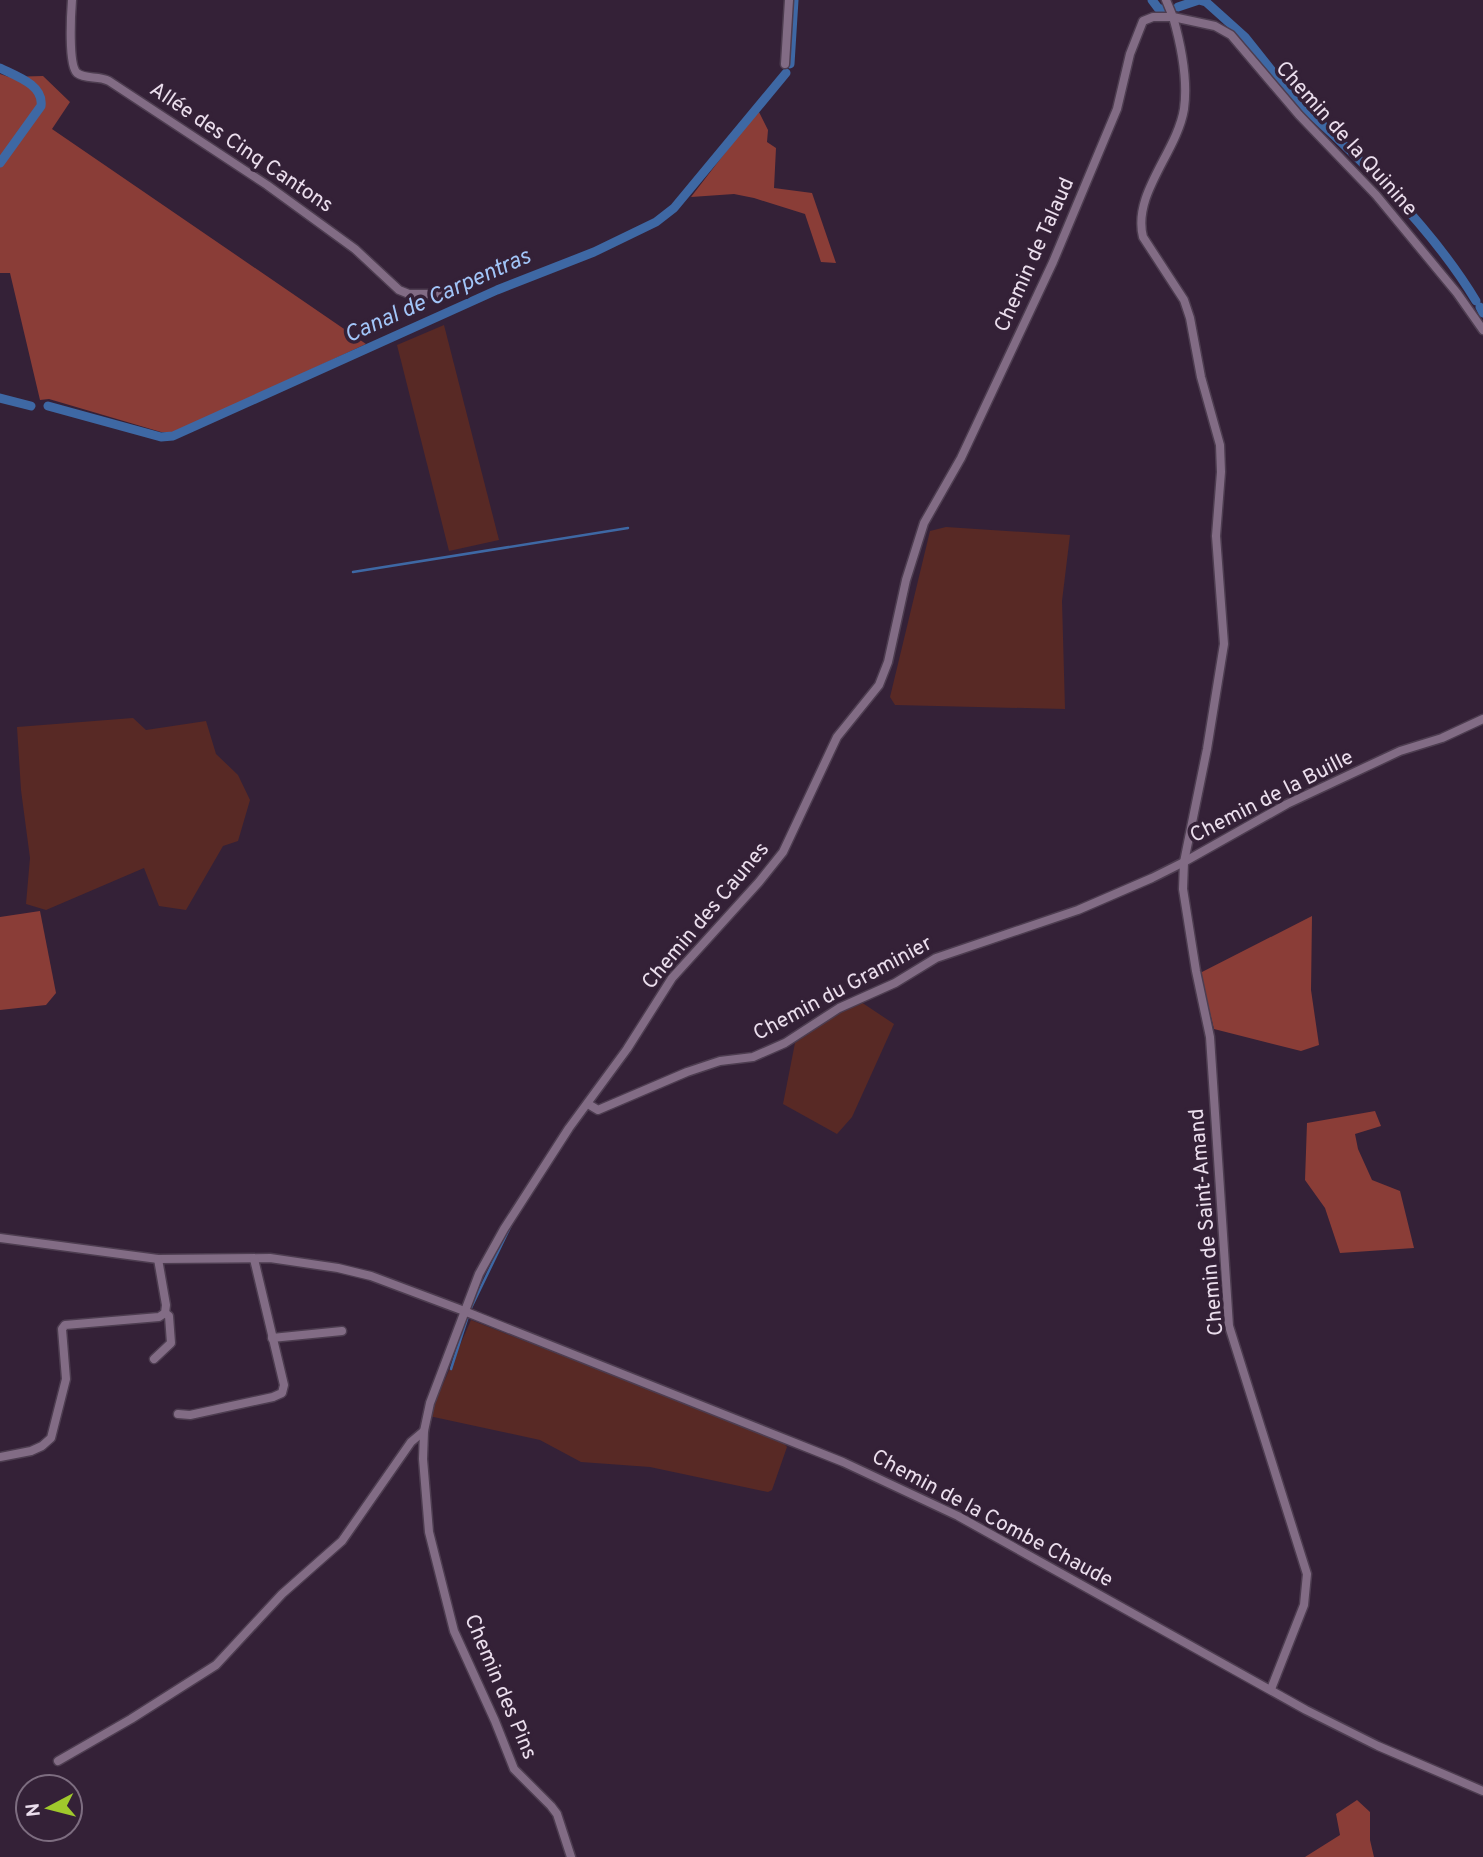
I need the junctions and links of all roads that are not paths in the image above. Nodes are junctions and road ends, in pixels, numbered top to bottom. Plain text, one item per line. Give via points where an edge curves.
1 (72, 0) edge
2 (789, 0) edge
3 (1166, 0) edge
4 (1173, 17) junction
5 (785, 64) dead end
6 (442, 294) dead end
7 (1483, 330) edge
8 (925, 523) joint
9 (1483, 719) edge
10 (1184, 862) junction
11 (1077, 910) joint
12 (588, 1104) junction
13 (0, 1238) edge
14 (158, 1259) junction
15 (254, 1259) junction
16 (467, 1312) junction
17 (165, 1313) junction
18 (342, 1331) dead end
19 (272, 1338) junction
20 (155, 1359) dead end
21 (178, 1413) dead end
22 (424, 1431) junction
23 (0, 1457) edge
24 (1271, 1689) junction
25 (58, 1761) dead end
26 (1483, 1791) edge
27 (571, 1857) edge

1 - 6 street, Allée des Cinq Cantons via 73,58 78,73 109,81 267,185 355,249 399,290
2 - 5 street
3 - 4 street
4 - 7 street, Chemin de la Quinine via 1215,26 1231,36 1376,195
4 - 8 street, Chemin de Talaud via 1147,19 1140,26 1117,109 1053,262 961,458
4 - 10 street, Chemin de Saint-Amand via 1180,43 1184,109 1144,202 1140,227 1184,300 1222,457 1216,536 1224,644
8 - 12 street, Chemin des Caunes via 884,675 837,737 783,852 672,978
9 - 10 street, Chemin de la Buille via 1400,751 1287,804
10 - 11 street, Chemin de la Buille
10 - 24 street, Chemin de Saint-Amand via 1183,889 1210,1037 1229,1326 1307,1574 1304,1605
11 - 12 street, Chemin du Graminier via 936,958 753,1057 687,1072 598,1110
12 - 16 street, Chemin des Caunes via 504,1228 479,1275
13 - 14 street, Chemin de la Combe Chaude
14 - 15 street, Chemin de la Combe Chaude
14 - 17 street
15 - 16 street, Chemin de la Combe Chaude via 371,1276
15 - 19 street
16 - 22 street, Chemin des Pins via 430,1403
16 - 24 street, Chemin de la Combe Chaude via 899,1487
17 - 20 street via 171,1343
17 - 23 street via 65,1325 66,1379 51,1438 31,1451
18 - 19 street
19 - 21 street via 282,1393 190,1415
22 - 25 street via 411,1442 342,1541 282,1594 216,1665
22 - 27 street, Chemin des Pins via 429,1532 454,1631 513,1769 557,1814
24 - 26 street, Chemin de la Combe Chaude via 1378,1746

